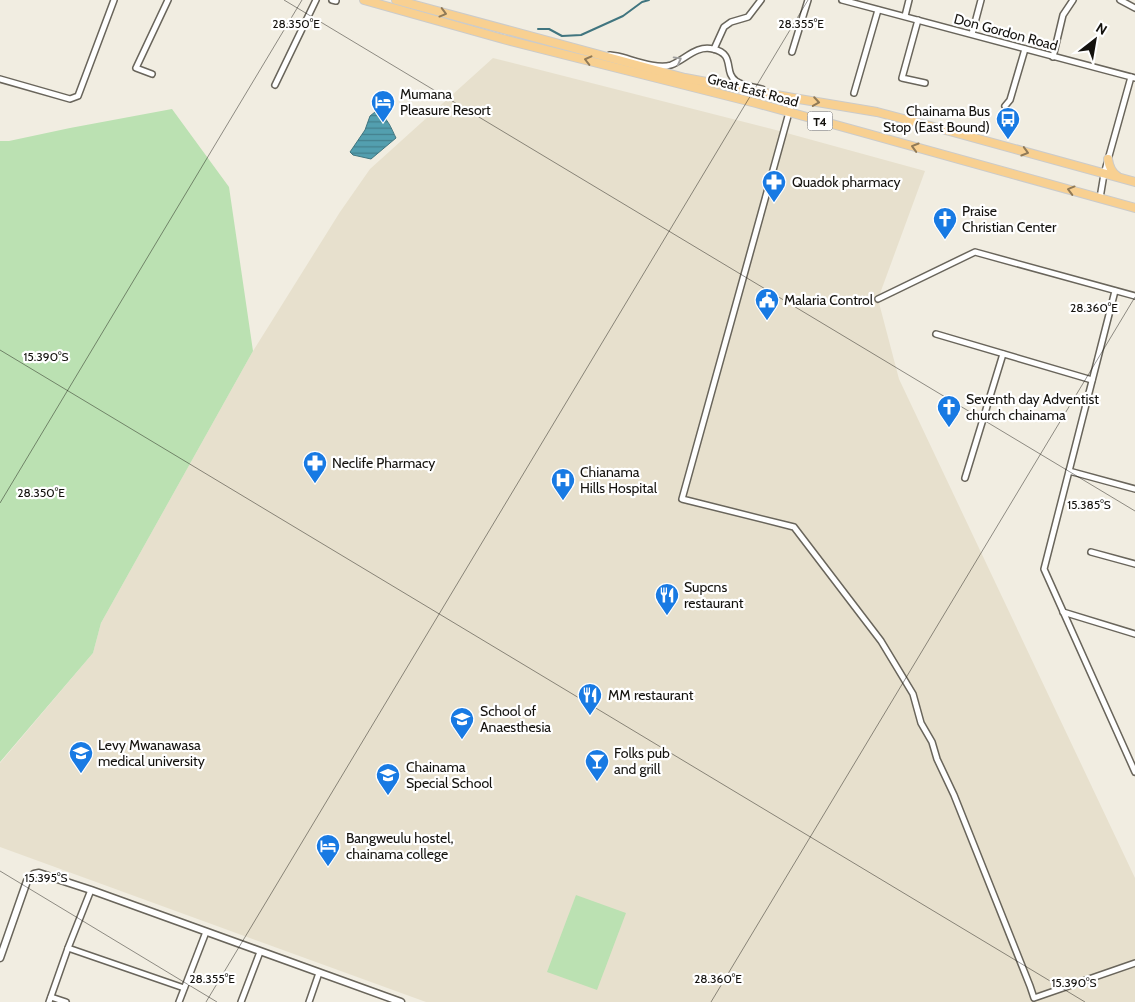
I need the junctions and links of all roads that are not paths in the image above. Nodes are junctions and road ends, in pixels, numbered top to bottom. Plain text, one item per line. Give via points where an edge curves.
1 (114, 0) edge
2 (168, 0) edge
3 (316, 0) edge
4 (332, 0) edge
5 (336, 0) edge
6 (364, 0) edge
7 (396, 0) edge
8 (761, 0) edge
9 (808, 0) edge
10 (842, 0) edge
11 (909, 0) edge
12 (982, 0) edge
13 (1073, 0) edge
14 (1120, 0) edge
15 (1135, 8) edge
16 (878, 10) junction
17 (905, 16) junction
18 (918, 20) junction
19 (972, 34) junction
20 (714, 49) junction
21 (1025, 49) junction
22 (792, 52) dead end
23 (597, 55) junction
24 (1053, 57) junction
25 (152, 74) dead end
26 (1133, 77) edge
27 (0, 79) edge
28 (926, 83) dead end
29 (275, 85) dead end
30 (854, 93) dead end
31 (781, 96) junction
32 (793, 98) junction
33 (1005, 106) dead end
34 (789, 112) junction
35 (1108, 159) junction
36 (1091, 170) junction
37 (1104, 174) junction
38 (1119, 178) junction
39 (1135, 182) edge
40 (1100, 198) junction
41 (1135, 208) edge
42 (1115, 291) junction
43 (1135, 296) edge
44 (878, 299) dead end
45 (936, 334) dead end
46 (1003, 354) junction
47 (1092, 380) junction
48 (1069, 471) junction
49 (965, 478) dead end
50 (1135, 489) edge
51 (1091, 552) dead end
52 (1135, 564) edge
53 (1063, 612) junction
54 (1135, 634) edge
55 (1135, 772) edge
56 (91, 890) junction
57 (206, 932) junction
58 (3, 938) edge
59 (68, 948) junction
60 (260, 952) junction
61 (0, 958) edge
62 (1135, 962) edge
63 (319, 973) junction
64 (184, 988) junction
65 (50, 1000) edge
66 (66, 1002) edge
67 (179, 1002) edge
68 (242, 1002) edge
69 (309, 1002) edge
70 (401, 1002) edge

1 - 27 street via 78,96 70,99
2 - 25 street via 136,68
3 - 29 street
4 - 5 street
34 -> 6 main road, Great East Road / T4
7 -> 23 main road, Great East Road / T4
8 - 20 street via 748,17 724,27
9 - 22 street
10 - 16 street, Don Gordon Road
11 - 17 street
12 - 19 street
13 - 24 street via 1063,15
14 - 15 street
16 - 17 street, Don Gordon Road
16 - 30 street
17 - 18 street, Don Gordon Road
18 - 19 street, Don Gordon Road
18 - 28 street via 902,78
19 - 21 street, Don Gordon Road
23 -> 20 street via 661,66 670,65 698,49
20 - 31 street via 728,60 732,77 737,82
21 - 24 street, Don Gordon Road
21 - 33 street via 1010,100
23 - 31 main road, Great East Road / T4 via 684,78
24 - 26 street, Don Gordon Road
26 - 35 street
31 - 32 main road, Great East Road / T4
32 - 34 street
32 -> 36 main road, Great East Road / T4 via 877,112
40 -> 34 main road, Great East Road / T4
34 - 62 street via 682,499 794,527 881,641 913,694 1034,998
35 - 36 main road
35 - 37 street
35 - 38 main road via 1111,170
36 - 37 main road, Great East Road / T4
37 - 38 main road, Great East Road / T4
37 - 40 street
38 - 39 main road, Great East Road / T4
40 - 41 main road, Great East Road / T4
42 - 43 street
42 - 44 street via 975,252
42 - 47 street
45 - 46 street
46 - 47 street
46 - 49 street
47 - 48 street
48 - 50 street
48 - 53 street via 1044,569
51 - 52 street
53 - 54 street
53 - 55 street
56 - 57 street
56 - 58 street via 45,874 34,874 27,881
56 - 59 street
57 - 60 street
57 - 64 street
58 - 61 street
59 - 64 street
59 - 65 street
60 - 63 street
60 - 68 street
63 - 69 street
63 - 70 street
64 - 67 street
65 - 66 street

